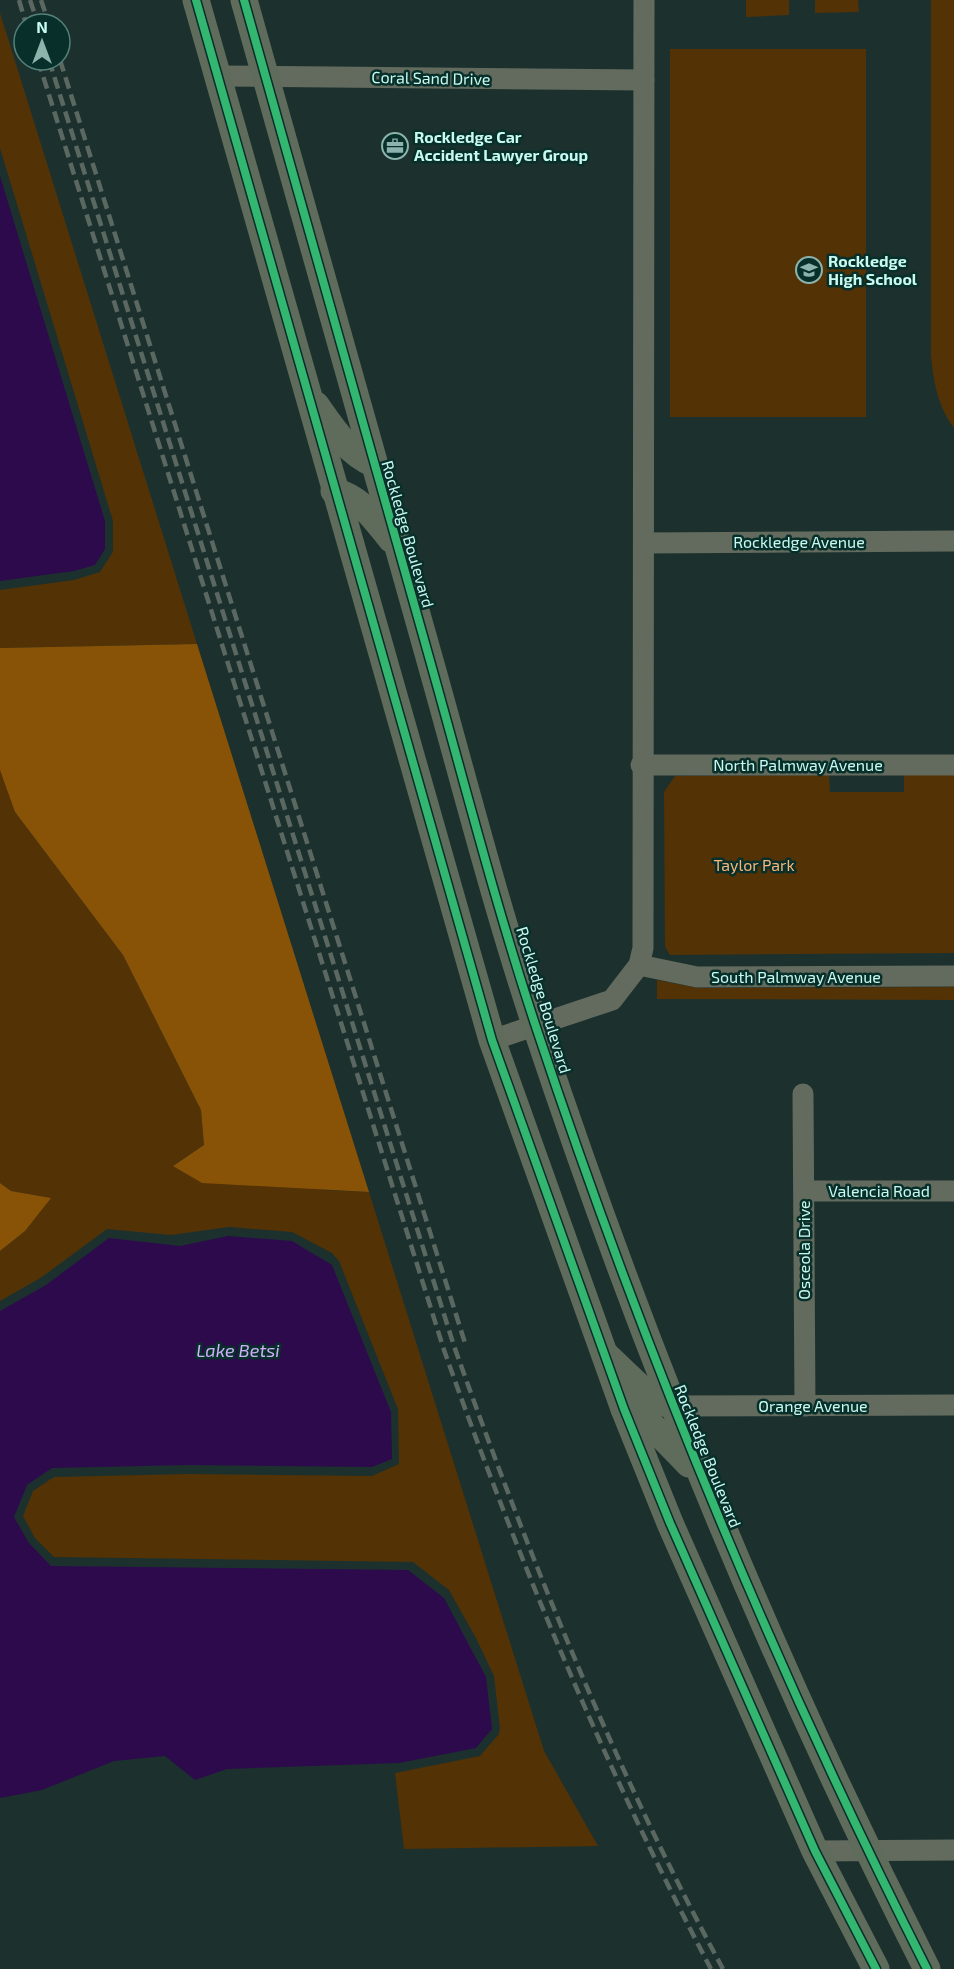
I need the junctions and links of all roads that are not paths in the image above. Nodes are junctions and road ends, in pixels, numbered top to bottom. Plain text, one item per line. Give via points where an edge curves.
1 (196, 0) edge
2 (244, 0) edge
3 (644, 0) edge
4 (217, 76) junction
5 (265, 76) junction
6 (644, 80) junction
7 (305, 389) junction
8 (374, 464) junction
9 (334, 491) junction
10 (954, 541) edge
11 (644, 543) junction
12 (399, 550) junction
13 (641, 765) junction
14 (954, 765) edge
15 (641, 957) junction
16 (954, 976) edge
17 (535, 1025) junction
18 (492, 1040) junction
19 (803, 1094) dead end
20 (804, 1191) junction
21 (954, 1191) edge
22 (603, 1352) junction
23 (954, 1405) edge
24 (673, 1406) junction
25 (805, 1406) junction
26 (624, 1409) junction
27 (702, 1479) junction
28 (954, 1850) edge
29 (815, 1851) junction
30 (867, 1852) junction
31 (876, 1969) edge
32 (927, 1969) edge

1 - 4 main road
2 - 5 main road, Rockledge Boulevard
3 - 6 street
4 - 5 street, Coral Sand Drive
4 - 7 main road
5 - 6 street, Coral Sand Drive
5 - 8 main road, Rockledge Boulevard
6 - 11 street
7 - 8 main road via 345,445
7 - 9 main road
8 - 12 main road, Rockledge Boulevard
9 - 12 main road via 350,495 367,508
9 - 18 main road
10 - 11 street, Rockledge Avenue
11 - 13 street
12 - 17 main road, Rockledge Boulevard
13 - 14 street, North Palmway Avenue
13 - 15 street
15 - 16 street, South Palmway Avenue via 697,977
15 - 17 street via 612,1000
17 - 18 street
17 - 24 main road, Rockledge Boulevard
18 - 22 main road
19 - 20 street, Osceola Drive
20 - 21 street, Valencia Road
20 - 25 street, Osceola Drive
22 - 24 main road via 651,1398
22 - 26 main road
23 - 25 street, Orange Avenue
24 - 25 street, Orange Avenue
24 - 27 main road, Rockledge Boulevard
26 - 27 main road via 667,1439
26 - 29 main road via 715,1630
27 - 30 main road, Rockledge Boulevard via 764,1630
28 - 30 street
29 - 30 street
29 - 31 main road
30 - 32 main road, Rockledge Boulevard

